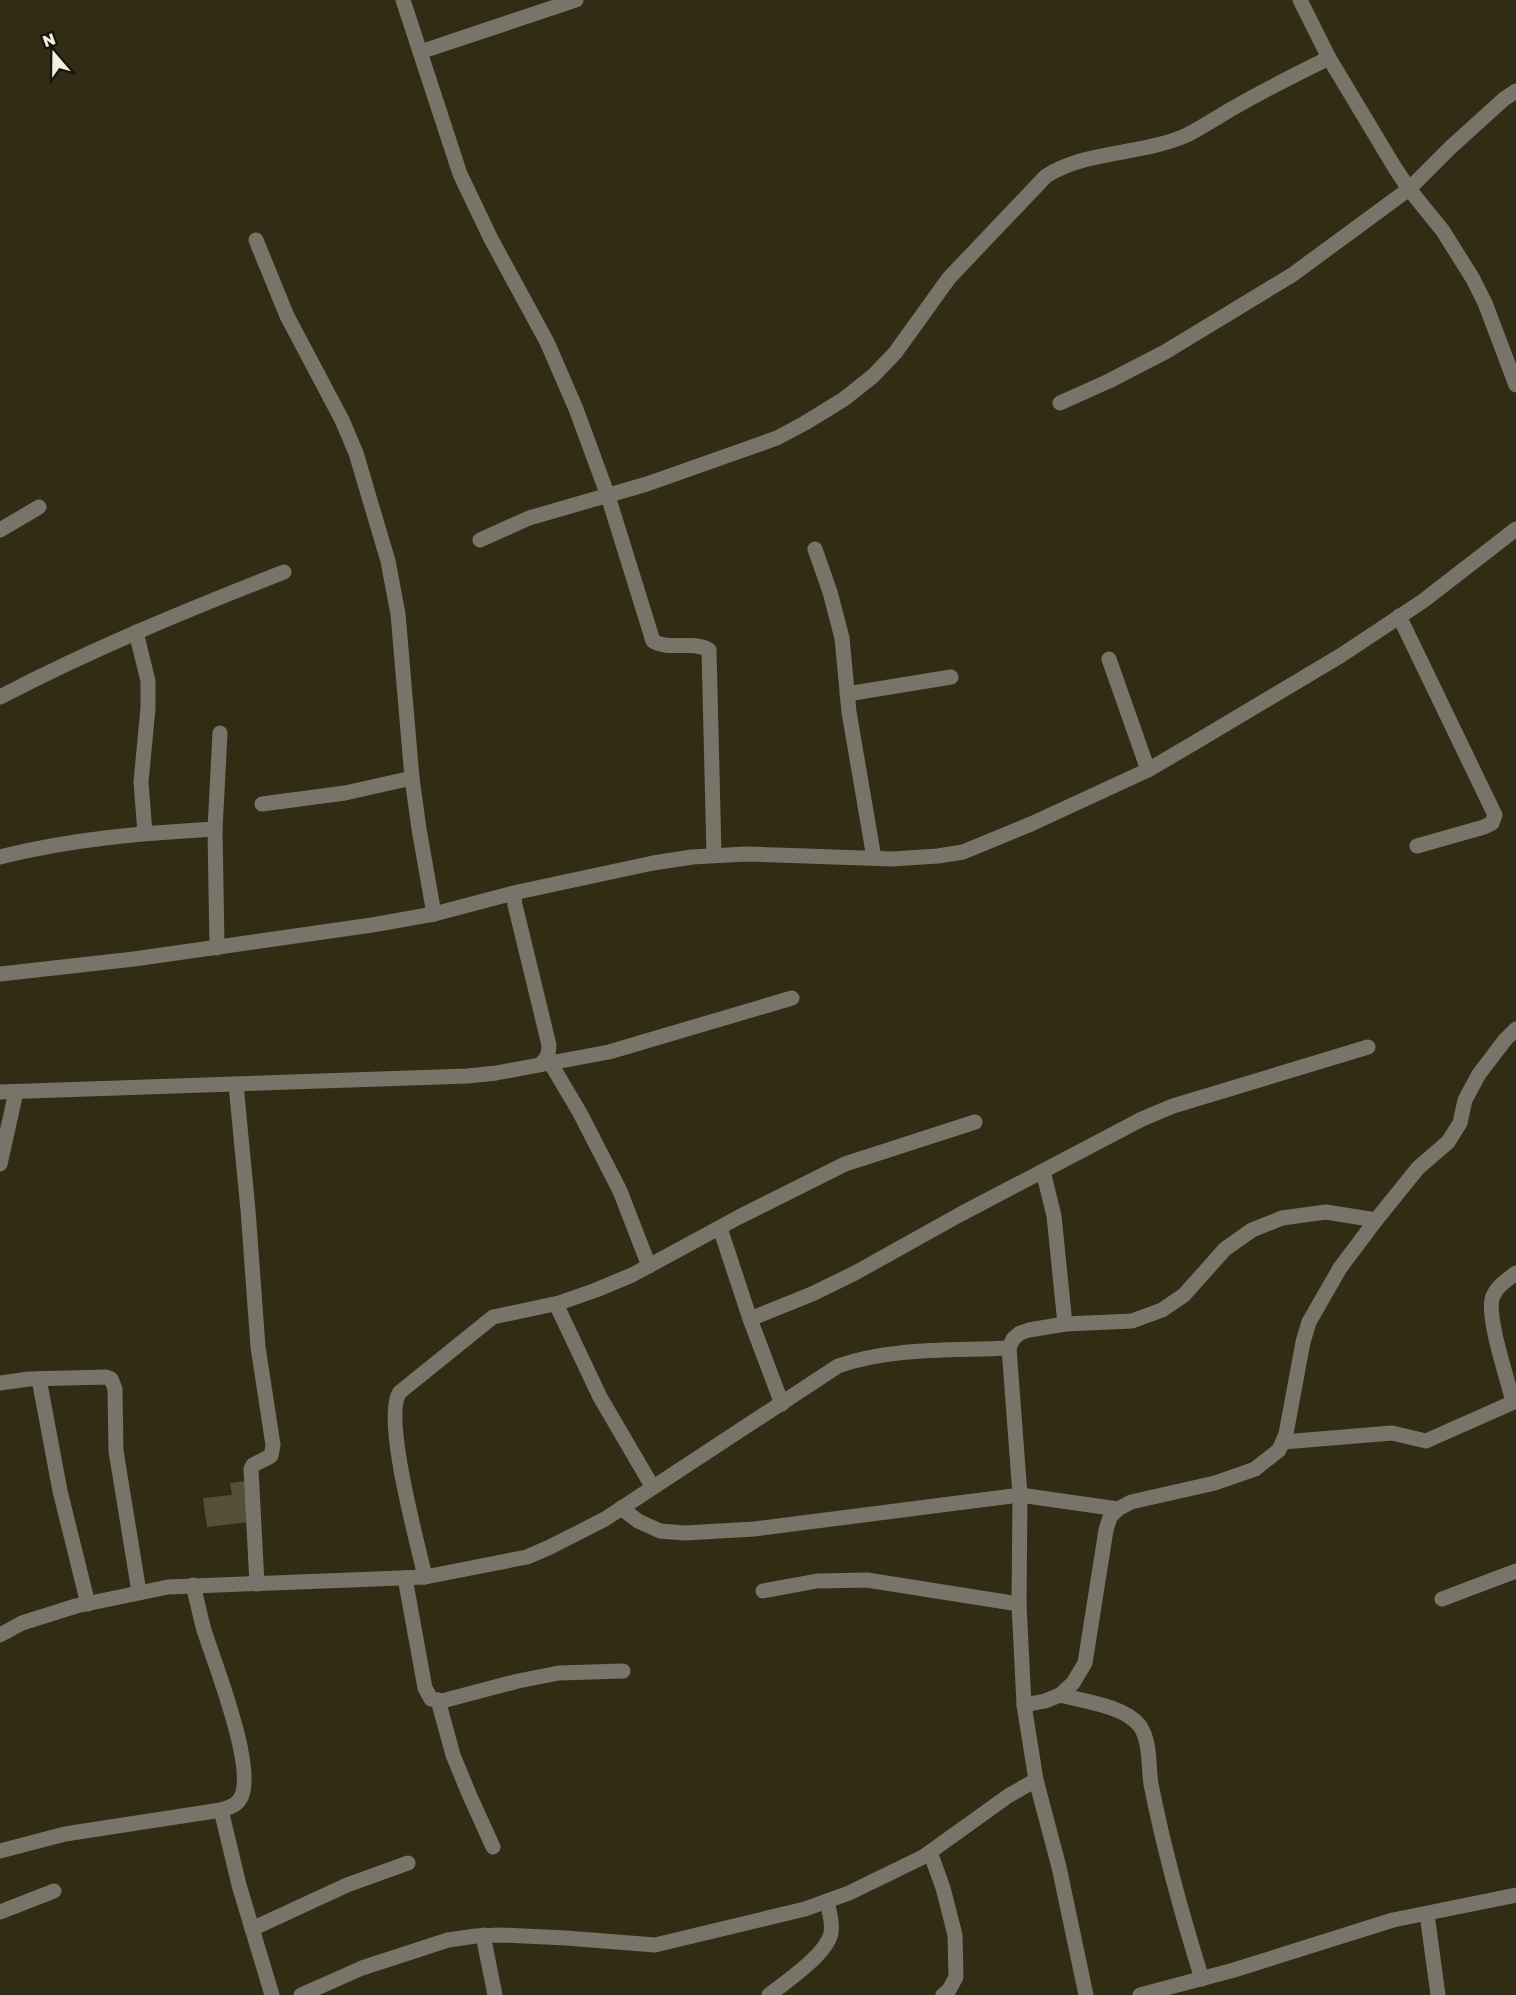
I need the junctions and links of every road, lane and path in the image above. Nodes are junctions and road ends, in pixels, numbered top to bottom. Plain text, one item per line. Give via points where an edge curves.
1 (403, 0) edge
2 (576, 0) edge
3 (1300, 0) edge
4 (420, 52) junction
5 (1329, 58) junction
6 (1516, 91) edge
7 (1409, 189) junction
8 (256, 240) dead end
9 (1516, 385) edge
10 (1060, 403) dead end
11 (608, 496) junction
12 (39, 507) dead end
13 (1516, 529) edge
14 (0, 530) edge
15 (480, 540) dead end
16 (815, 549) dead end
17 (284, 572) dead end
18 (1399, 616) junction
19 (136, 632) junction
20 (1109, 659) dead end
21 (951, 676) dead end
22 (847, 694) junction
23 (0, 697) edge
24 (220, 733) dead end
25 (1148, 770) junction
26 (412, 778) junction
27 (262, 804) dead end
28 (215, 829) junction
29 (145, 833) junction
30 (1417, 846) dead end
31 (714, 855) junction
32 (0, 856) edge
33 (874, 858) junction
34 (518, 892) junction
35 (434, 914) junction
36 (217, 948) junction
37 (0, 974) edge
38 (792, 998) dead end
39 (1516, 1029) edge
40 (1368, 1047) dead end
41 (545, 1064) junction
42 (236, 1085) junction
43 (0, 1092) edge
44 (16, 1092) junction
45 (975, 1122) dead end
46 (0, 1164) edge
47 (1043, 1172) junction
48 (1376, 1220) junction
49 (720, 1228) junction
50 (649, 1266) junction
51 (1516, 1273) edge
52 (556, 1304) junction
53 (750, 1319) junction
54 (1065, 1324) junction
55 (1009, 1348) junction
56 (39, 1379) junction
57 (0, 1383) edge
58 (1515, 1402) edge
59 (782, 1404) junction
60 (1282, 1442) junction
61 (652, 1486) junction
62 (1020, 1496) junction
63 (621, 1508) junction
64 (1118, 1509) junction
65 (1515, 1574) edge
66 (425, 1577) junction
67 (405, 1578) junction
68 (257, 1584) junction
69 (193, 1585) junction
70 (763, 1591) dead end
71 (139, 1592) junction
72 (1442, 1599) dead end
73 (88, 1604) junction
74 (1019, 1604) junction
75 (0, 1635) edge
76 (624, 1671) dead end
77 (1060, 1695) junction
78 (438, 1700) junction
79 (1024, 1705) junction
80 (1036, 1780) junction
81 (221, 1810) junction
82 (493, 1847) dead end
83 (0, 1851) edge
84 (930, 1852) junction
85 (408, 1863) dead end
86 (54, 1891) dead end
87 (1516, 1895) edge
88 (827, 1901) junction
89 (0, 1912) edge
90 (1426, 1914) junction
91 (252, 1929) junction
92 (483, 1935) junction
93 (1202, 1979) junction
94 (272, 1995) edge
95 (302, 1995) edge
96 (495, 1995) edge
97 (769, 1995) edge
98 (943, 1995) edge
99 (1086, 1995) edge
100 (1140, 1995) edge
101 (1438, 1995) edge

1 - 4 street
2 - 4 street
3 - 5 street
4 - 11 street via 460,174 559,366
5 - 7 street
5 - 11 street via 1186,135 1060,168 1046,176 937,292 895,353 844,399 777,438
6 - 7 street
7 - 9 street via 1443,231 1473,279
7 - 10 street via 1292,275 1213,324 1135,369
8 - 26 street via 287,316 353,444 371,499 399,615
11 - 15 street via 537,516
11 - 31 street via 653,641 700,646 711,655
12 - 14 street
13 - 18 street
16 - 22 street via 842,638
17 - 19 street
18 - 25 street via 1340,656
18 - 30 street via 1495,815 1484,827
19 - 23 street
19 - 29 street via 148,681 141,782
20 - 25 street
21 - 22 street
22 - 33 street
24 - 28 street
25 - 33 street via 963,852
26 - 27 street via 345,793
26 - 35 street
28 - 29 street
28 - 36 street
29 - 32 street
31 - 33 street
31 - 34 street via 653,863
34 - 35 street
34 - 41 street via 515,905 549,1045
35 - 36 street
36 - 37 street
38 - 41 street via 609,1052
39 - 48 street via 1479,1074 1448,1142 1418,1168
40 - 47 street via 1173,1106 1113,1132
41 - 42 street via 468,1076
41 - 50 street via 580,1113 620,1191
42 - 44 street
42 - 68 street via 258,1347 273,1445 271,1456 251,1469
43 - 44 street
44 - 46 street
45 - 49 street via 845,1164
47 - 53 street via 855,1273
47 - 54 street via 1054,1216
48 - 54 street via 1326,1212 1282,1218 1252,1230 1225,1249 1184,1295 1162,1310 1132,1321
48 - 60 street via 1340,1268 1309,1322
49 - 50 street
49 - 53 street
50 - 52 street
51 - 58 street via 1500,1285 1492,1299 1491,1315
52 - 61 street via 603,1404
52 - 66 street via 493,1317 396,1397 394,1426
53 - 59 street
54 - 55 street via 1029,1329 1013,1339
55 - 59 street via 886,1354 855,1360 823,1375
55 - 62 street
56 - 57 street
56 - 71 street via 106,1377 114,1384 116,1451
56 - 73 street via 60,1491
58 - 60 street via 1426,1441 1392,1433
59 - 61 street
60 - 64 street via 1280,1449 1255,1469 1215,1483 1131,1502
61 - 63 street
62 - 63 street via 754,1529 685,1533 660,1531
62 - 64 street
62 - 74 street
63 - 66 street via 527,1557
64 - 77 street via 1106,1530 1085,1663
65 - 72 street
66 - 67 street
67 - 68 street
67 - 78 street via 425,1688 431,1699
68 - 69 street
69 - 71 street
69 - 81 street via 230,1704 243,1767 240,1800
70 - 74 street via 818,1581 867,1580
71 - 73 street
73 - 75 street via 22,1623
74 - 79 street
76 - 78 street via 560,1673
77 - 79 street
77 - 93 street via 1113,1708 1140,1726 1179,1904
78 - 82 street via 453,1755
79 - 80 street
80 - 84 street
80 - 99 street
81 - 83 street via 65,1834
81 - 91 street
84 - 88 street
84 - 98 street via 955,1935 956,1977
85 - 91 street via 327,1894
86 - 89 street
87 - 90 street
88 - 92 street via 761,1921 655,1945
88 - 97 street via 831,1936 824,1947
90 - 93 street via 1393,1920
90 - 101 street
91 - 94 street
92 - 95 street via 448,1940 410,1952
92 - 96 street
93 - 100 street

